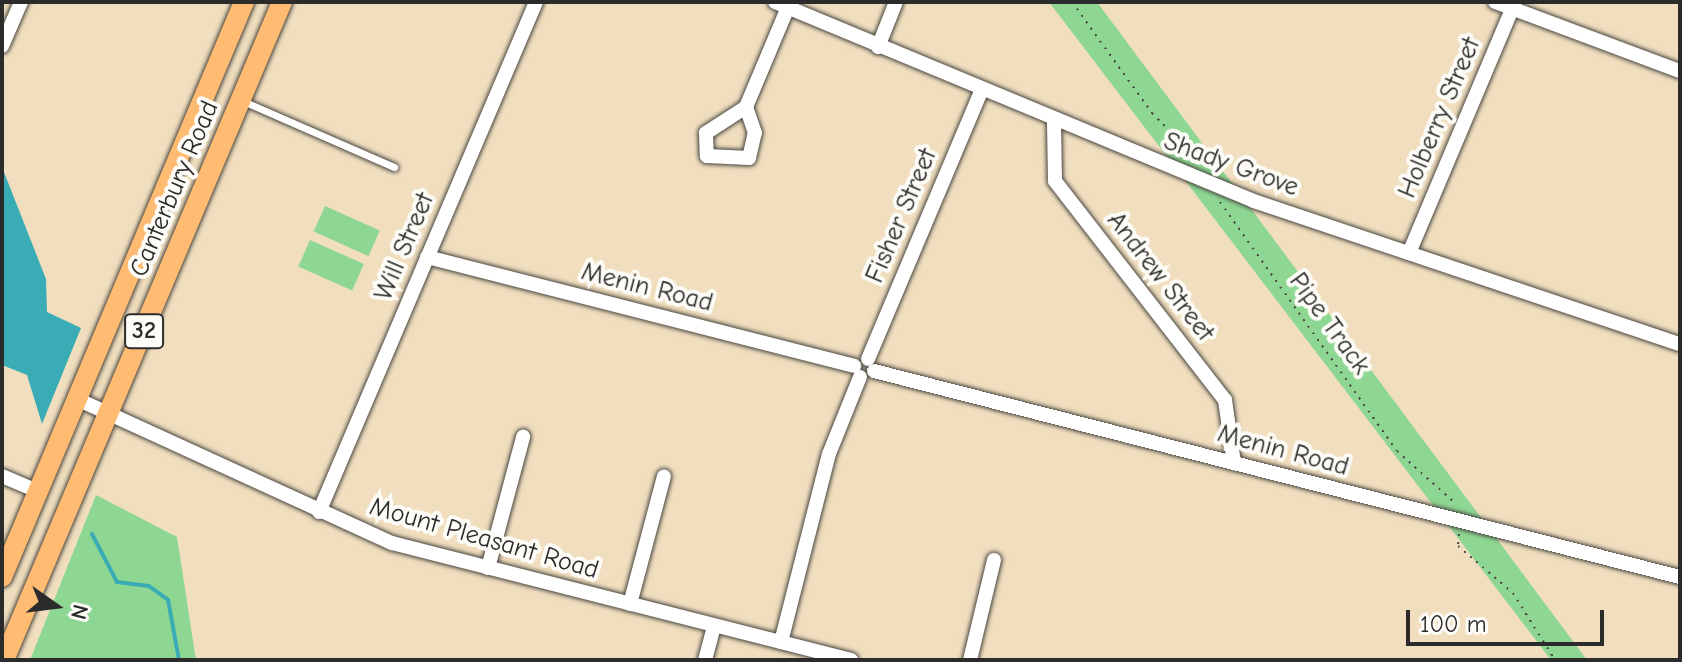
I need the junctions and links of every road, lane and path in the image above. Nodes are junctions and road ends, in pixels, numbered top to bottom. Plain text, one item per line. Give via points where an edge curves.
1 (21, 2) edge
2 (244, 2) edge
3 (282, 2) edge
4 (536, 2) edge
5 (896, 2) edge
6 (1072, 2) edge
7 (1495, 2) edge
8 (781, 5) edge
9 (1513, 6) edge
10 (2, 46) edge
11 (878, 47) junction
12 (1680, 71) edge
13 (981, 91) junction
14 (241, 100) junction
15 (746, 107) dead end
16 (1054, 123) junction
17 (394, 167) dead end
18 (1214, 185) junction
19 (1409, 253) junction
20 (427, 257) junction
21 (1680, 344) edge
22 (864, 368) junction
23 (77, 399) junction
24 (110, 411) junction
25 (523, 437) dead end
26 (1234, 463) junction
27 (2, 476) edge
28 (664, 476) dead end
29 (37, 491) junction
30 (319, 512) junction
31 (1459, 521) junction
32 (994, 560) dead end
33 (488, 568) junction
34 (2, 577) edge
35 (1680, 577) edge
36 (630, 604) junction
37 (714, 626) junction
38 (781, 642) junction
39 (4, 660) edge
40 (705, 660) edge
41 (851, 660) edge
42 (970, 660) edge
43 (1555, 660) edge

1 - 10 street
2 - 23 main road, Canterbury Road / 32
3 - 14 main road, Canterbury Road / 32
4 - 20 street, Will Street
5 - 11 street
6 - 18 path, Pipe Track via 1152,113 1214,175
7 - 9 street
8 - 11 street, Shady Grove
8 - 15 street
9 - 12 street
9 - 19 street, Holberry Street
11 - 13 street, Shady Grove
13 - 16 street, Shady Grove
13 - 22 street, Fisher Street
14 - 17 lane
14 - 24 main road, Canterbury Road / 32
16 - 18 street, Shady Grove
16 - 26 street, Andrew Street via 1055,181 1225,400
18 - 19 street, Shady Grove
18 - 31 path, Pipe Track via 1225,215 1397,451 1456,504
19 - 21 street, Shady Grove
20 - 22 street, Menin Road
20 - 30 street, Will Street
22 - 26 street, Menin Road
22 - 38 street, Fisher Street via 829,454
23 - 24 street, Mount Pleasant Road
23 - 29 main road, Canterbury Road / 32
24 - 30 street, Mount Pleasant Road
24 - 39 main road, Canterbury Road / 32
25 - 33 street
26 - 31 street, Menin Road
27 - 29 street
28 - 36 street
29 - 34 main road, Canterbury Road / 32
30 - 33 street, Mount Pleasant Road via 392,543
31 - 35 street, Menin Road
31 - 43 path, Pipe Track via 1458,546 1513,593
32 - 42 street
33 - 36 street, Mount Pleasant Road
36 - 37 street, Mount Pleasant Road
37 - 38 street, Mount Pleasant Road
37 - 40 street
38 - 41 street, Mount Pleasant Road

